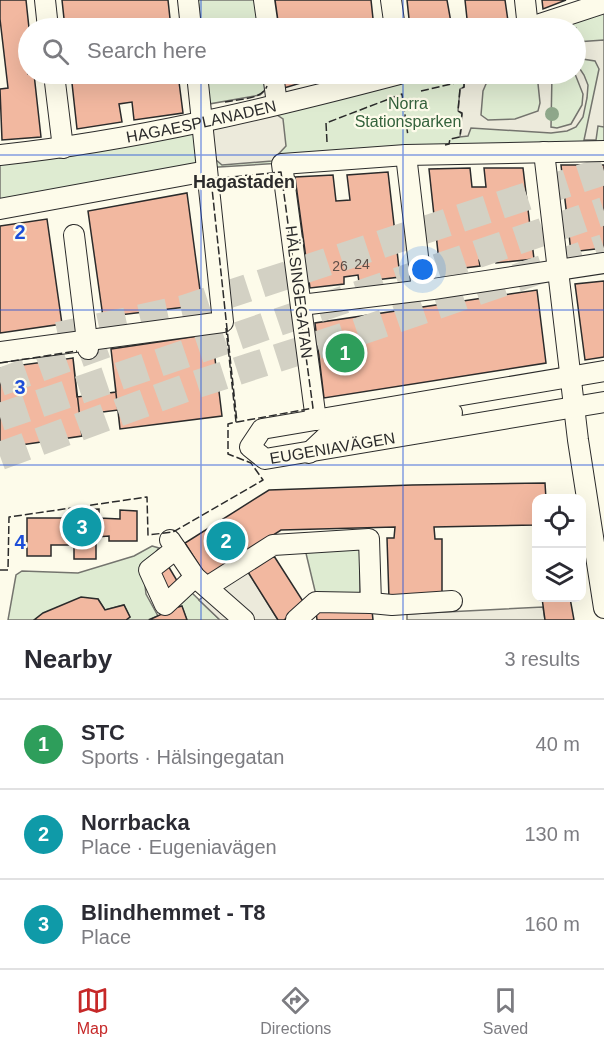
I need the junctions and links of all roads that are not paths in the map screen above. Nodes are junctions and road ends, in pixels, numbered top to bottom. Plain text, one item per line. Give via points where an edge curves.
1 (45, 0) edge
2 (188, 0) edge
3 (264, 0) edge
4 (391, 0) edge
5 (604, 3) edge
6 (47, 18) edge
7 (190, 18) edge
8 (267, 18) edge
9 (394, 18) edge
10 (527, 18) edge
11 (55, 84) edge
12 (197, 84) edge
13 (274, 84) edge
14 (358, 84) edge
15 (277, 104) junction
16 (202, 120) junction
17 (63, 148) junction
18 (604, 151) edge
19 (544, 152) junction
20 (0, 155) edge
21 (406, 155) junction
22 (207, 171) junction
23 (0, 209) edge
24 (74, 235) dead end
25 (604, 263) edge
26 (558, 270) junction
27 (422, 290) junction
28 (301, 305) junction
29 (88, 344) junction
30 (0, 352) edge
31 (570, 367) junction
32 (604, 371) edge
33 (604, 402) edge
34 (575, 407) junction
35 (452, 414) dead end
36 (316, 426) junction
37 (309, 453) junction
38 (201, 582) junction
39 (452, 601) dead end
40 (371, 603) junction
41 (604, 608) edge
42 (244, 620) edge
43 (296, 620) edge

1 - 6 street
2 - 7 street
3 - 8 street
4 - 9 street
5 - 10 street
11 - 17 street
12 - 16 street
13 - 15 street
14 - 15 street, HAGAESPLANADEN
15 - 16 street, HAGAESPLANADEN
16 - 17 street, HAGAESPLANADEN
16 - 22 street
17 - 20 street, HAGAESPLANADEN
18 - 19 street
19 - 21 street
19 - 26 street
21 - 27 street
21 - 28 street, HÄLSINGEGATAN via 282,164
22 - 23 street
22 - 29 street via 223,322
24 - 29 street
25 - 26 street
26 - 27 street
26 - 31 street
27 - 28 street
28 - 36 street, HÄLSINGEGATAN
29 - 30 street
31 - 32 street, EUGENIAVÄGEN
31 - 34 street
31 - 36 street, EUGENIAVÄGEN
33 - 34 street, EUGENIAVÄGEN
34 - 37 street, EUGENIAVÄGEN
34 - 41 street
35 - 36 street
36 - 37 street
36 - 37 street, EUGENIAVÄGEN via 262,429 250,447 265,459
38 - 38 street via 173,545 149,570 165,605
38 - 40 street via 273,545 369,540
38 - 42 street
39 - 40 street
40 - 43 street via 316,602

